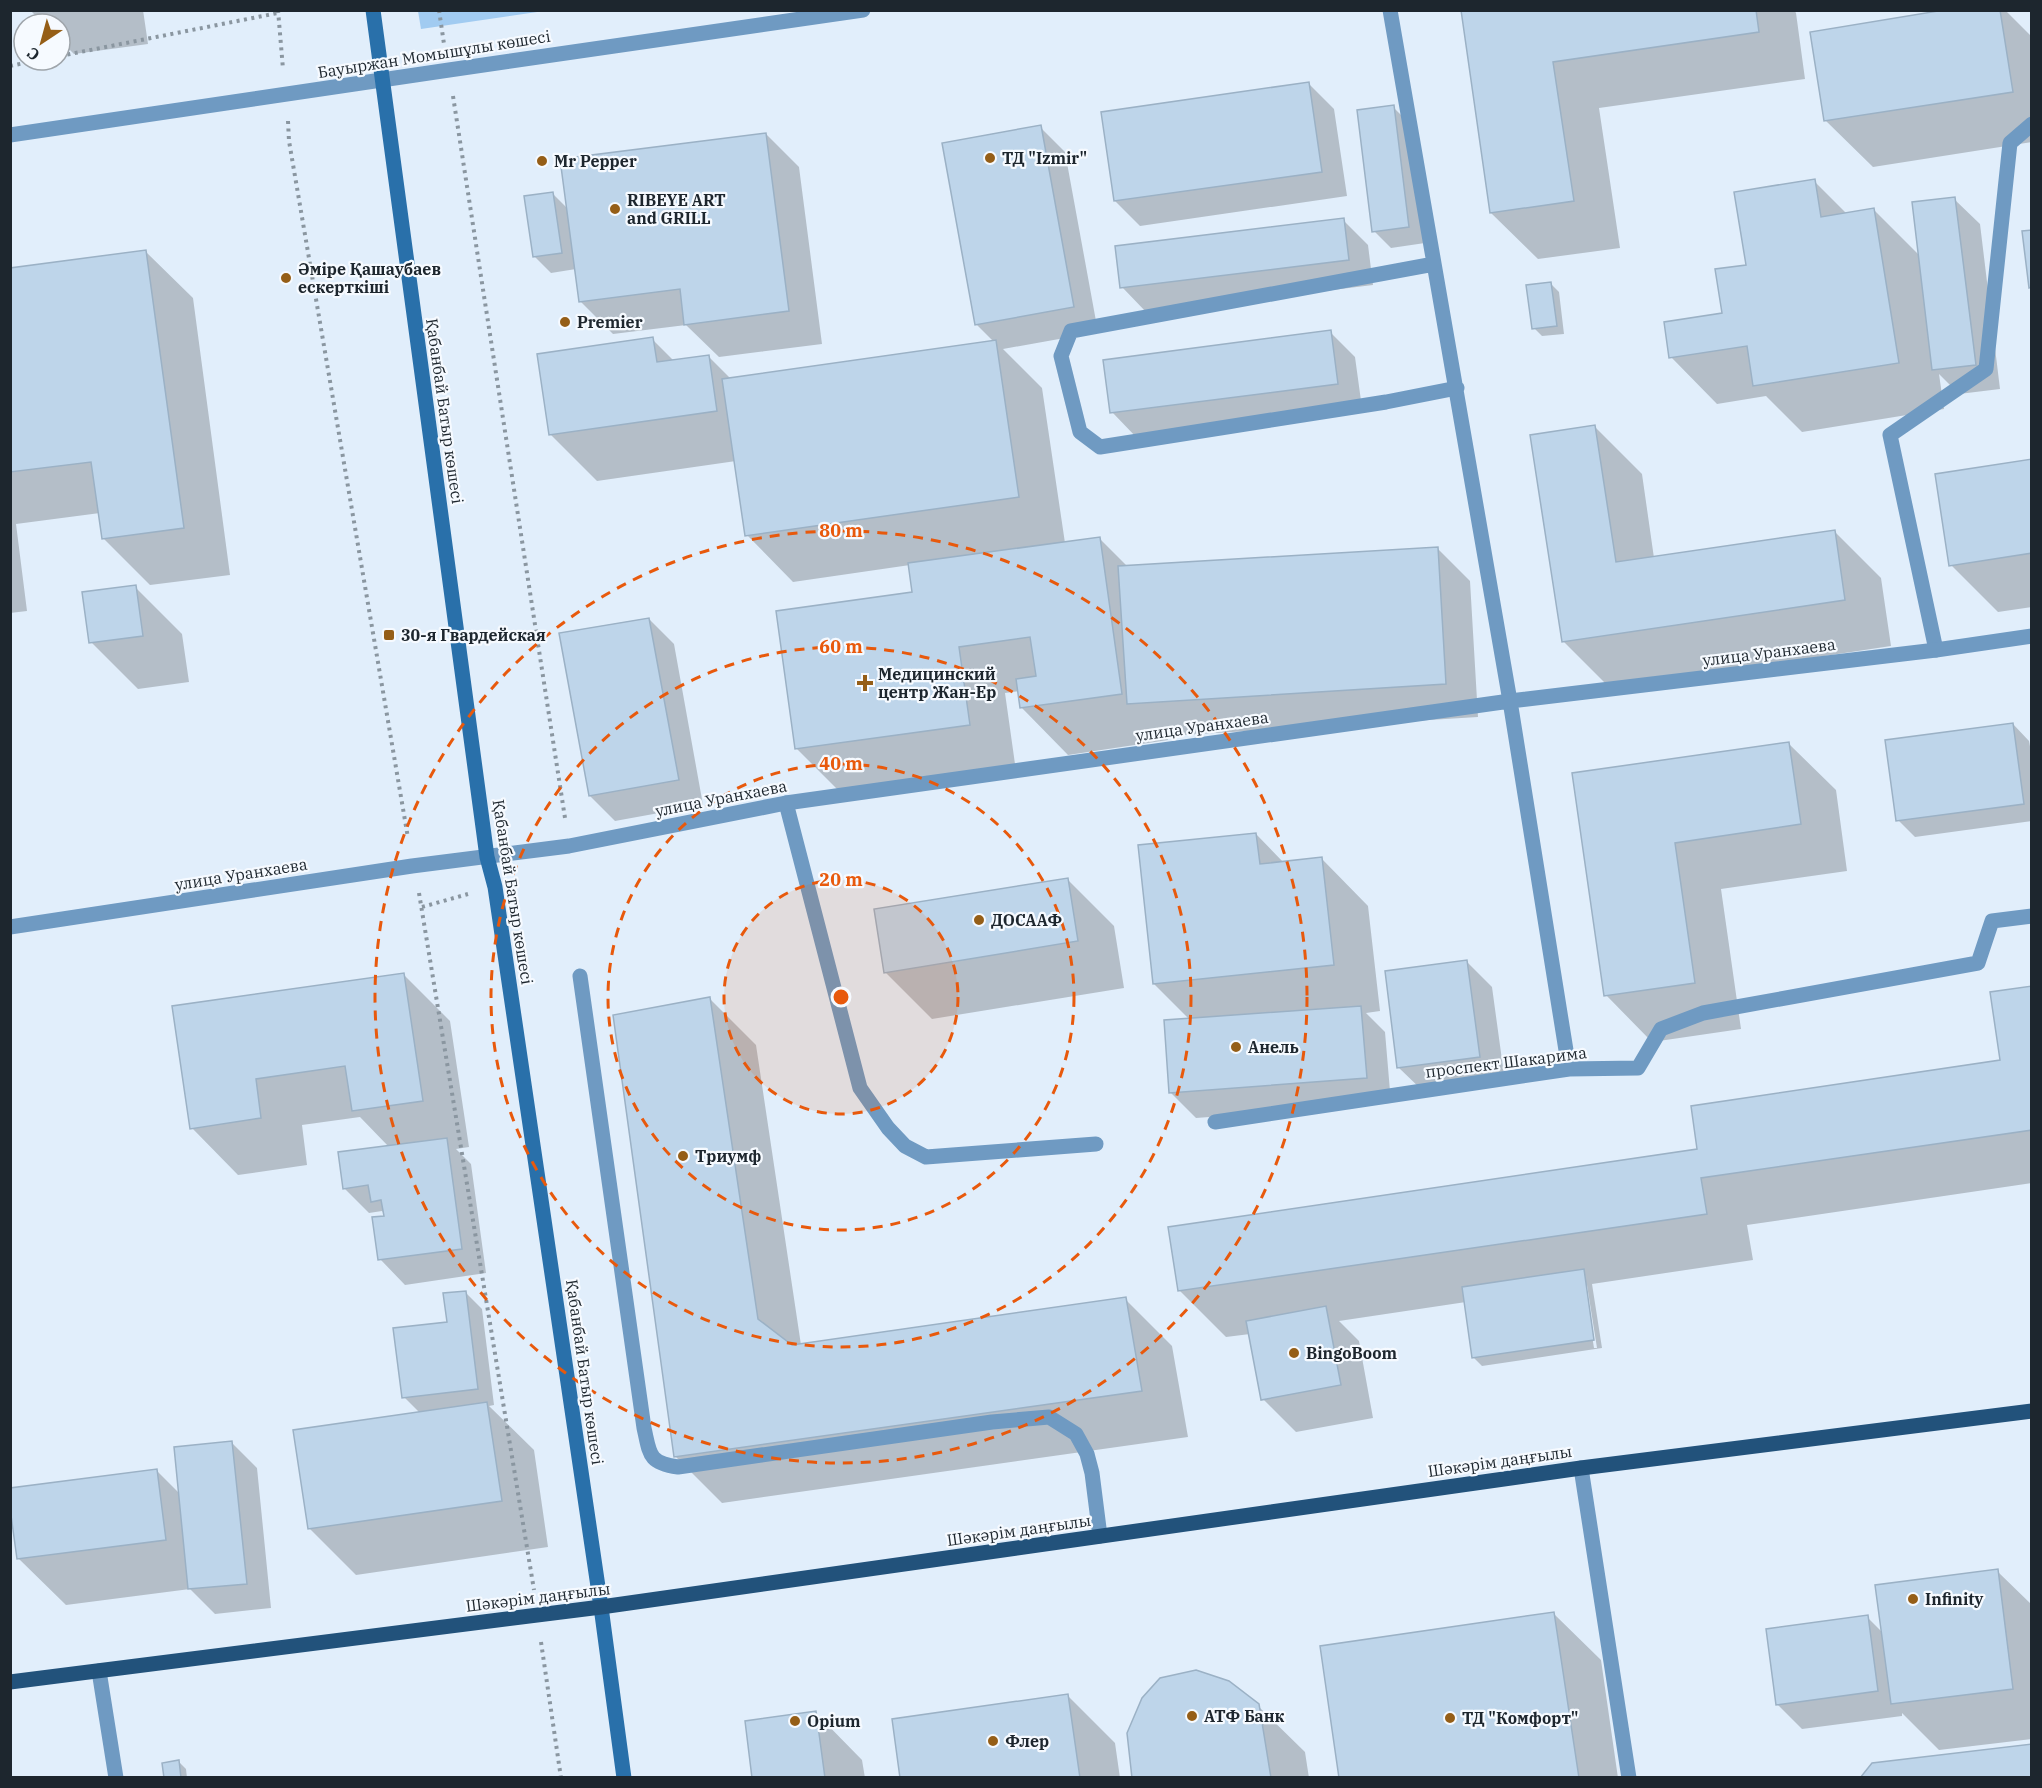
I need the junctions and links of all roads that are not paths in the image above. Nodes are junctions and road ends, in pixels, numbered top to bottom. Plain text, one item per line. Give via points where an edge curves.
1 (373, 10) edge
2 (863, 10) edge
3 (1390, 10) edge
4 (383, 79) junction
5 (2031, 124) edge
6 (10, 135) edge
7 (1434, 264) junction
8 (1457, 388) junction
9 (2031, 636) edge
10 (1936, 650) junction
11 (1510, 701) junction
12 (786, 803) junction
13 (487, 857) junction
14 (2031, 916) edge
15 (10, 927) edge
16 (580, 976) dead end
17 (1569, 1069) junction
18 (1215, 1122) dead end
19 (1096, 1144) dead end
20 (2031, 1411) edge
21 (1581, 1468) junction
22 (1100, 1536) junction
23 (601, 1607) junction
24 (99, 1671) junction
25 (10, 1682) edge
26 (116, 1778) edge
27 (624, 1778) edge
28 (1629, 1778) edge

1 - 4 main road, Қабанбай Батыр көшесі
2 - 4 street, Бауыржан Момышұлы көшесі
3 - 7 street
4 - 6 street, Бауыржан Момышұлы көшесі
4 - 13 main road, Қабанбай Батыр көшесі
5 - 10 street via 2010,143 1986,369 1890,435
7 - 8 street
7 - 8 street via 1071,331 1061,356 1080,432 1100,447
8 - 11 street
9 - 10 street, улица Уранхаева
10 - 11 street, улица Уранхаева
11 - 12 street, улица Уранхаева
11 - 17 street
12 - 13 street, улица Уранхаева via 569,846
12 - 19 street via 861,1088 888,1128 905,1146 926,1156
13 - 15 street, улица Уранхаева
13 - 23 main road, Қабанбай Батыр көшесі via 495,887
14 - 17 street, проспект Шакарима via 1992,921 1978,963 1703,1013 1661,1029 1638,1068
16 - 22 street via 644,1428 654,1459 662,1465 678,1467 1049,1417 1076,1434 1087,1454
17 - 18 street, проспект Шакарима
20 - 21 main road, Шәкәрім даңғылы
21 - 22 main road, Шәкәрім даңғылы
21 - 28 street
22 - 23 main road, Шәкәрім даңғылы
23 - 24 main road, Шәкәрім даңғылы
23 - 27 main road, Қабанбай Батыр көшесі
24 - 25 main road, Шәкәрім даңғылы
24 - 26 street

